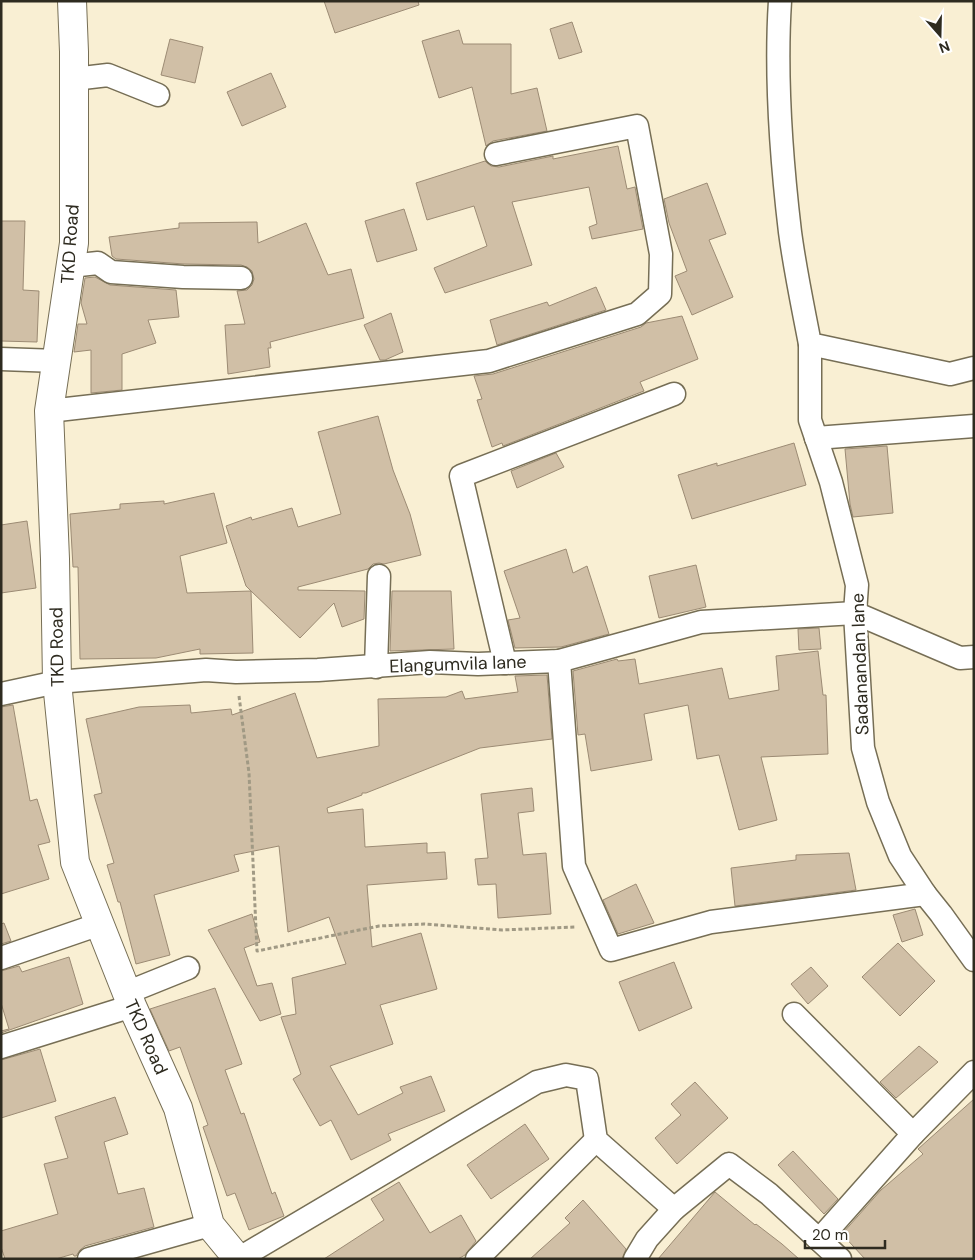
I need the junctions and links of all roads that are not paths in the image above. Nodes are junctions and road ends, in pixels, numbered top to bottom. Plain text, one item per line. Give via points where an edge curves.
1 (72, 1) edge
2 (780, 1) edge
3 (74, 79) junction
4 (158, 95) dead end
5 (496, 154) dead end
6 (70, 266) junction
7 (241, 278) dead end
8 (810, 344) junction
9 (1, 359) edge
10 (57, 361) junction
11 (974, 368) edge
12 (674, 394) dead end
13 (50, 411) junction
14 (974, 426) edge
15 (816, 438) junction
16 (380, 576) dead end
17 (855, 613) junction
18 (974, 657) edge
19 (559, 661) junction
20 (505, 663) junction
21 (376, 666) junction
22 (57, 682) junction
23 (1, 694) edge
24 (925, 894) junction
25 (100, 924) junction
26 (1, 958) edge
27 (974, 960) edge
28 (188, 968) dead end
29 (129, 999) junction
30 (794, 1014) dead end
31 (1, 1047) edge
32 (974, 1072) edge
33 (913, 1134) junction
34 (596, 1140) junction
35 (674, 1209) junction
36 (210, 1224) junction
37 (819, 1240) junction
38 (89, 1259) edge
39 (238, 1259) edge
40 (477, 1259) edge
41 (635, 1259) edge
42 (840, 1259) edge

1 - 3 street, TKD Road
2 - 8 street, Sadanandan lane via 782,141 790,233
3 - 4 street via 108,75
3 - 6 street, TKD Road via 74,242
5 - 13 street via 637,126 661,254 660,294 637,314 490,361
6 - 7 street via 98,263 111,272
6 - 10 street, TKD Road
8 - 11 street via 950,374
8 - 15 street, Sadanandan lane via 810,420
9 - 10 street
10 - 13 street, TKD Road
12 - 20 street via 461,476
13 - 22 street, TKD Road
14 - 15 street
15 - 17 street, Sadanandan lane via 857,585
16 - 21 street
17 - 18 street via 960,658
17 - 19 street, Elangumvila lane via 701,622
17 - 24 street, Sadanandan lane via 863,748 878,802 900,856
19 - 20 street, Elangumvila lane
19 - 24 street via 574,866 611,950 711,922
20 - 21 street, Elangumvila lane via 430,662
21 - 22 street, Elangumvila lane via 236,672 206,670
22 - 23 street, Elangumvila lane
22 - 25 street, TKD Road via 75,862
24 - 27 street, Sadanandan lane
25 - 26 street
25 - 29 street, TKD Road
28 - 29 street
29 - 31 street
29 - 36 street, TKD Road via 178,1108
30 - 33 street
32 - 33 street
33 - 37 street
34 - 35 street
34 - 39 street via 586,1079 566,1075 537,1082
34 - 40 street
35 - 37 street via 729,1164 769,1194
35 - 41 street via 647,1239
36 - 38 street
36 - 39 street, TKD Road
37 - 42 street

